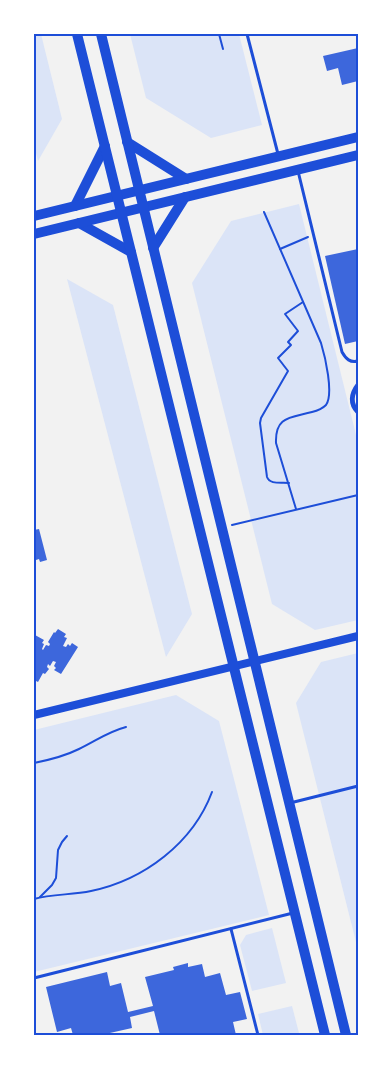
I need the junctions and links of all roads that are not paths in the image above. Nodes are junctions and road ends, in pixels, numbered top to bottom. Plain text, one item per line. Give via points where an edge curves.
1 (77, 34) edge
2 (101, 34) edge
3 (247, 34) edge
4 (358, 137) edge
5 (127, 142) junction
6 (105, 146) junction
7 (358, 155) edge
8 (279, 156) junction
9 (298, 170) junction
10 (186, 179) junction
11 (139, 190) junction
12 (117, 196) junction
13 (186, 198) junction
14 (75, 206) junction
15 (143, 208) junction
16 (122, 213) junction
17 (34, 216) edge
18 (79, 223) junction
19 (34, 234) edge
20 (153, 248) junction
21 (131, 252) junction
22 (358, 360) edge
23 (358, 386) edge
24 (358, 412) edge
25 (358, 636) edge
26 (254, 660) junction
27 (234, 666) junction
28 (34, 715) edge
29 (358, 786) edge
30 (290, 803) junction
31 (295, 913) junction
32 (230, 929) junction
33 (34, 978) edge
34 (258, 1035) edge
35 (326, 1035) edge
36 (346, 1035) edge

1 - 6 main road
2 - 5 main road
3 - 8 lane
4 - 8 main road
5 - 10 main road
5 - 11 main road
6 - 12 main road
6 - 14 main road
7 - 9 main road
8 - 10 main road
9 - 13 main road
9 - 22 lane via 342,352 345,358
10 - 11 main road
11 - 12 main road
11 - 15 main road
12 - 14 main road
12 - 16 main road
13 - 15 main road
13 - 20 main road
14 - 17 main road
15 - 16 main road
15 - 20 main road
16 - 18 main road
16 - 21 main road
18 - 19 main road
18 - 21 main road
20 - 26 main road
21 - 27 main road
23 - 24 street via 352,399
25 - 26 street
26 - 27 street
26 - 30 main road
27 - 28 street
27 - 31 main road
29 - 30 lane
30 - 36 main road
31 - 32 lane
31 - 35 main road
32 - 33 lane
32 - 34 lane

